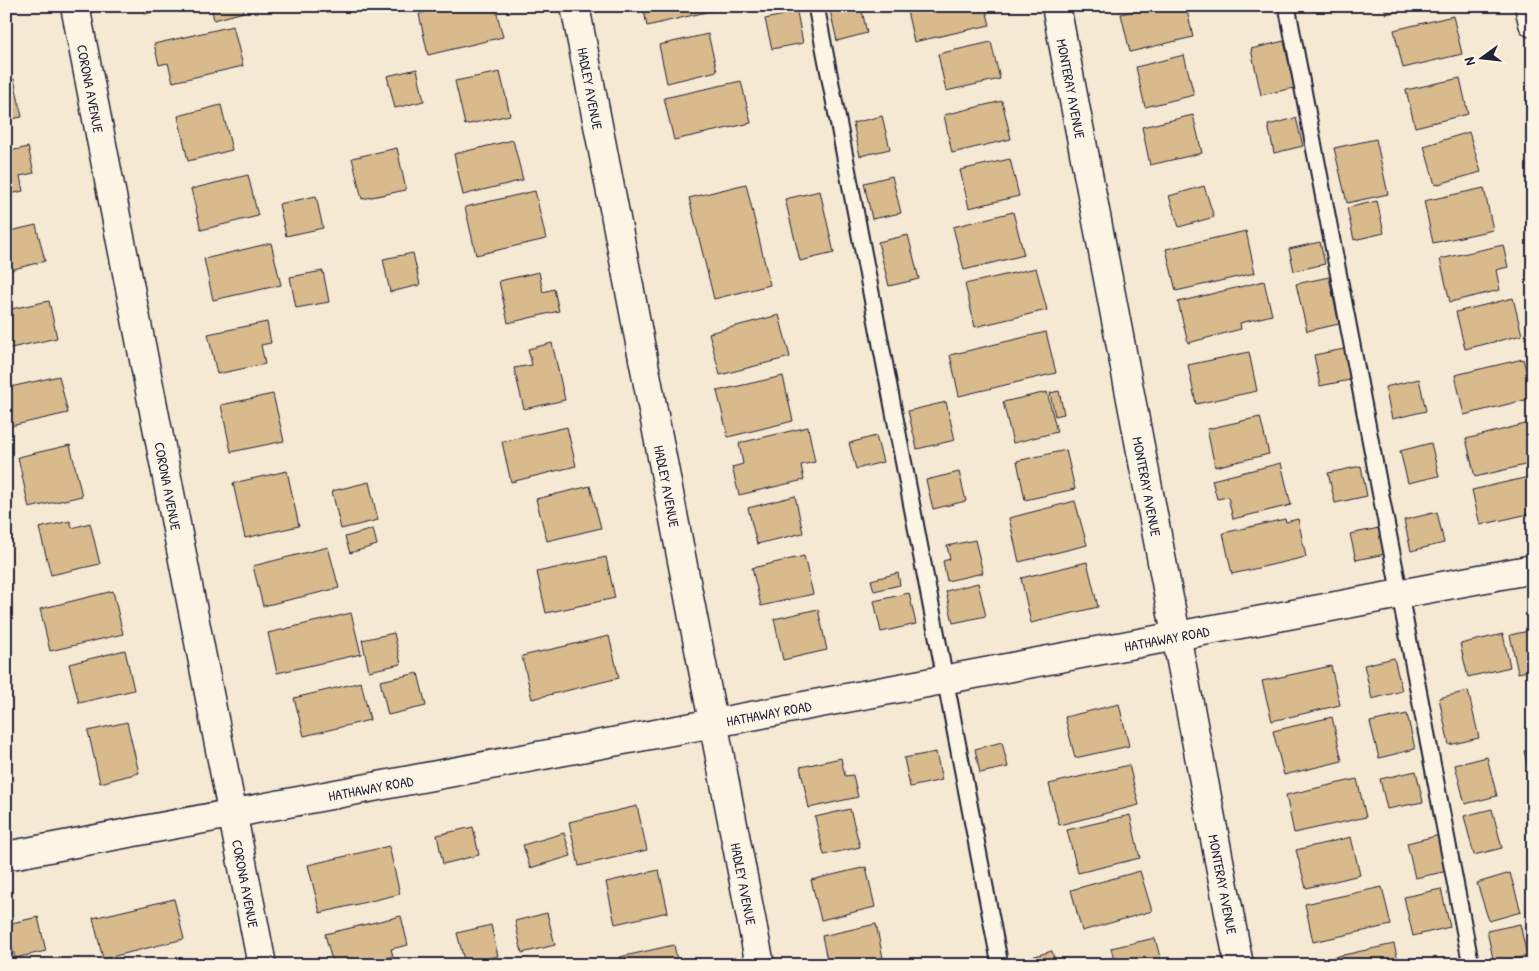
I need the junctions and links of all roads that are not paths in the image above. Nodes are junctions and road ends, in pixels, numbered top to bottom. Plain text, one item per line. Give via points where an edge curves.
1 (74, 6) edge
2 (574, 6) edge
3 (816, 6) edge
4 (1056, 6) edge
5 (1288, 6) edge
6 (1530, 6) edge
7 (1533, 23) edge
8 (1533, 569) edge
9 (1400, 594) junction
10 (1178, 636) junction
11 (945, 679) junction
12 (713, 722) junction
13 (232, 813) junction
14 (6, 856) edge
15 (262, 965) edge
16 (760, 965) edge
17 (1000, 965) edge
18 (1239, 965) edge
19 (1472, 965) edge

1 - 13 street, CORONA AVENUE
2 - 12 street, HADLEY AVENUE
3 - 11 lane
4 - 10 street, MONTERAY AVENUE
5 - 9 lane
6 - 7 street
8 - 9 street, HATHAWAY ROAD
9 - 10 street, HATHAWAY ROAD
9 - 19 lane
10 - 11 street, HATHAWAY ROAD
10 - 18 street, MONTERAY AVENUE
11 - 12 street, HATHAWAY ROAD
11 - 17 lane
12 - 13 street, HATHAWAY ROAD
12 - 16 street, HADLEY AVENUE
13 - 14 street, HATHAWAY ROAD
13 - 15 street, CORONA AVENUE

